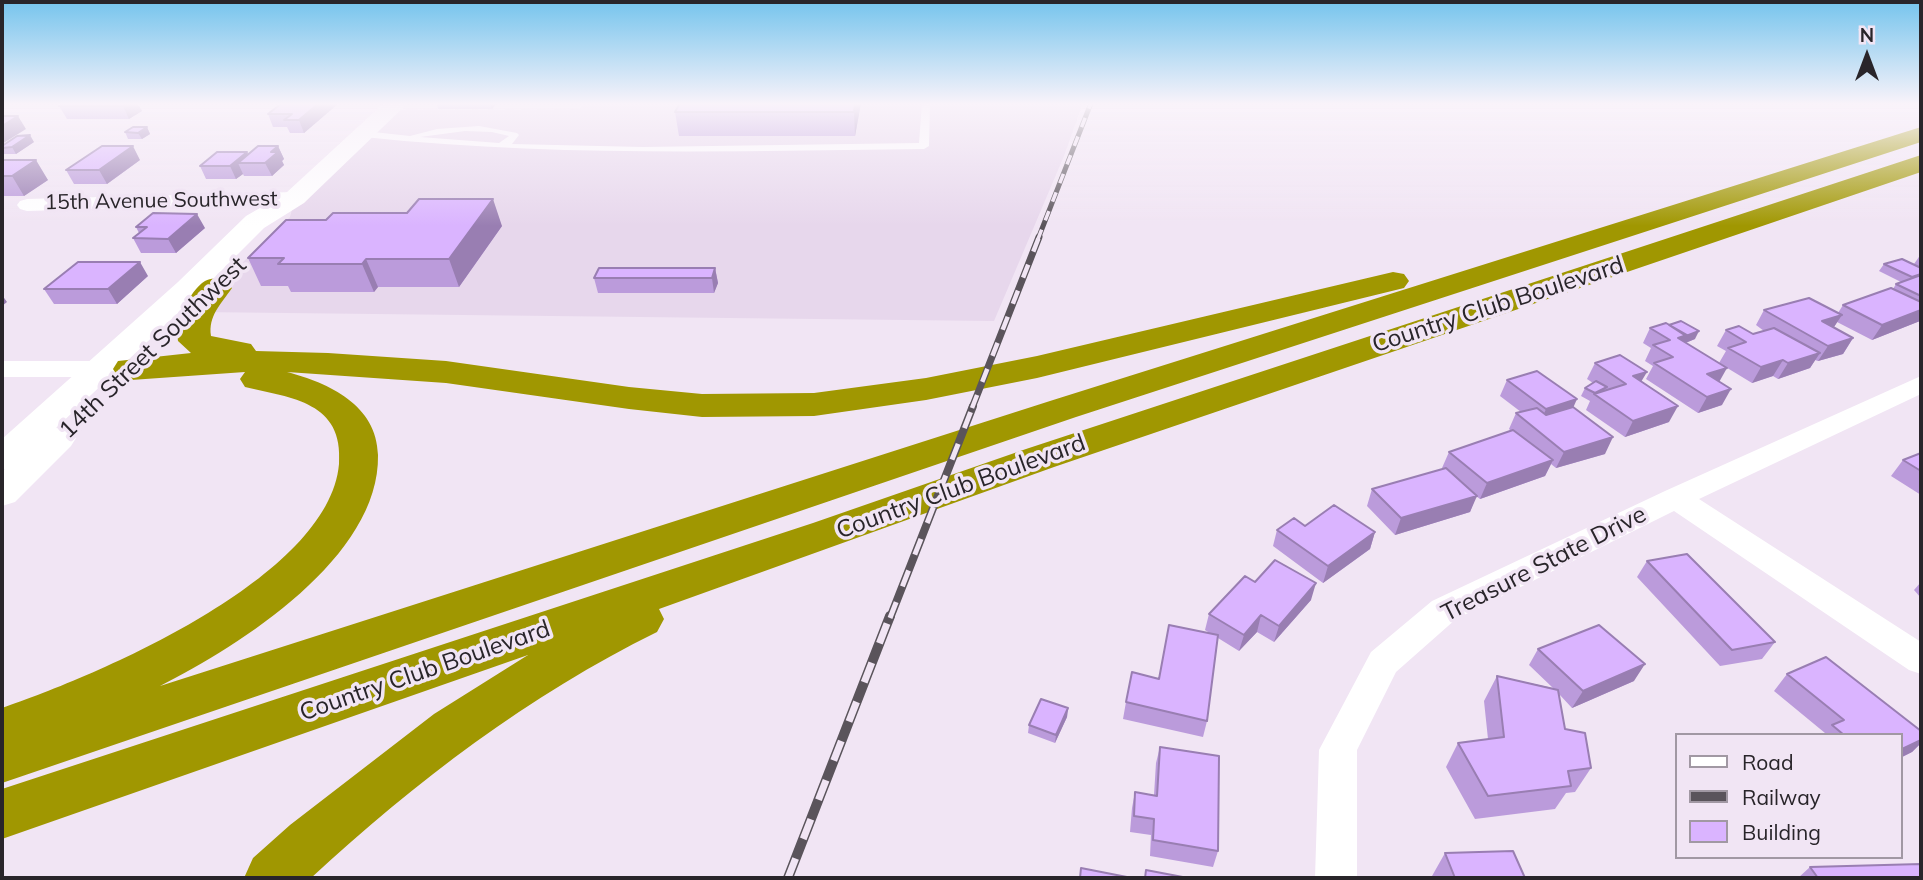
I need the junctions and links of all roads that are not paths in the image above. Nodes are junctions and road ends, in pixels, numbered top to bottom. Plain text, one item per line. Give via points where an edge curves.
1 (353, 144) edge
2 (486, 144) edge
3 (924, 144) edge
4 (1890, 144) edge
5 (502, 145) joint
6 (1921, 163) edge
7 (295, 198) junction
8 (27, 205) dead end
9 (1587, 241) junction
10 (216, 288) junction
11 (370, 367) junction
12 (2, 369) edge
13 (115, 369) junction
14 (1921, 384) edge
15 (2, 458) edge
16 (2, 493) edge
17 (1676, 498) junction
18 (828, 512) junction
19 (1921, 660) edge
20 (2, 730) edge
21 (2, 760) edge
22 (2, 814) edge
23 (272, 878) edge
24 (1336, 878) edge

1 - 7 street, 14th Street Southwest
2 - 5 lane
3 - 5 lane
4 - 9 highway, Country Club Boulevard
6 - 18 highway, Country Club Boulevard via 1040,458
7 - 8 street, 15th Avenue Southwest
7 - 10 street, 14th Street Southwest via 290,217
7 - 13 street, 14th Street Southwest via 255,222
9 - 11 highway via 1531,247 1077,358 875,398 740,407 668,404 445,372
9 - 18 highway, Country Club Boulevard via 1063,409
10 - 11 highway via 191,329 195,341 206,349 318,356
10 - 13 street, 14th Street Southwest
11 - 13 highway via 181,363
12 - 13 street
13 - 15 street, 14th Street Southwest
13 - 16 street, 14th Street Southwest
13 - 20 highway via 166,378 264,379 318,394 355,428 357,486 336,528 269,593 189,646 121,683
14 - 17 street, Treasure State Drive
17 - 19 street
17 - 24 street, Treasure State Drive via 1444,610 1383,662 1338,750
18 - 21 highway, Country Club Boulevard
18 - 22 highway, Country Club Boulevard
18 - 23 highway via 530,675 414,757

